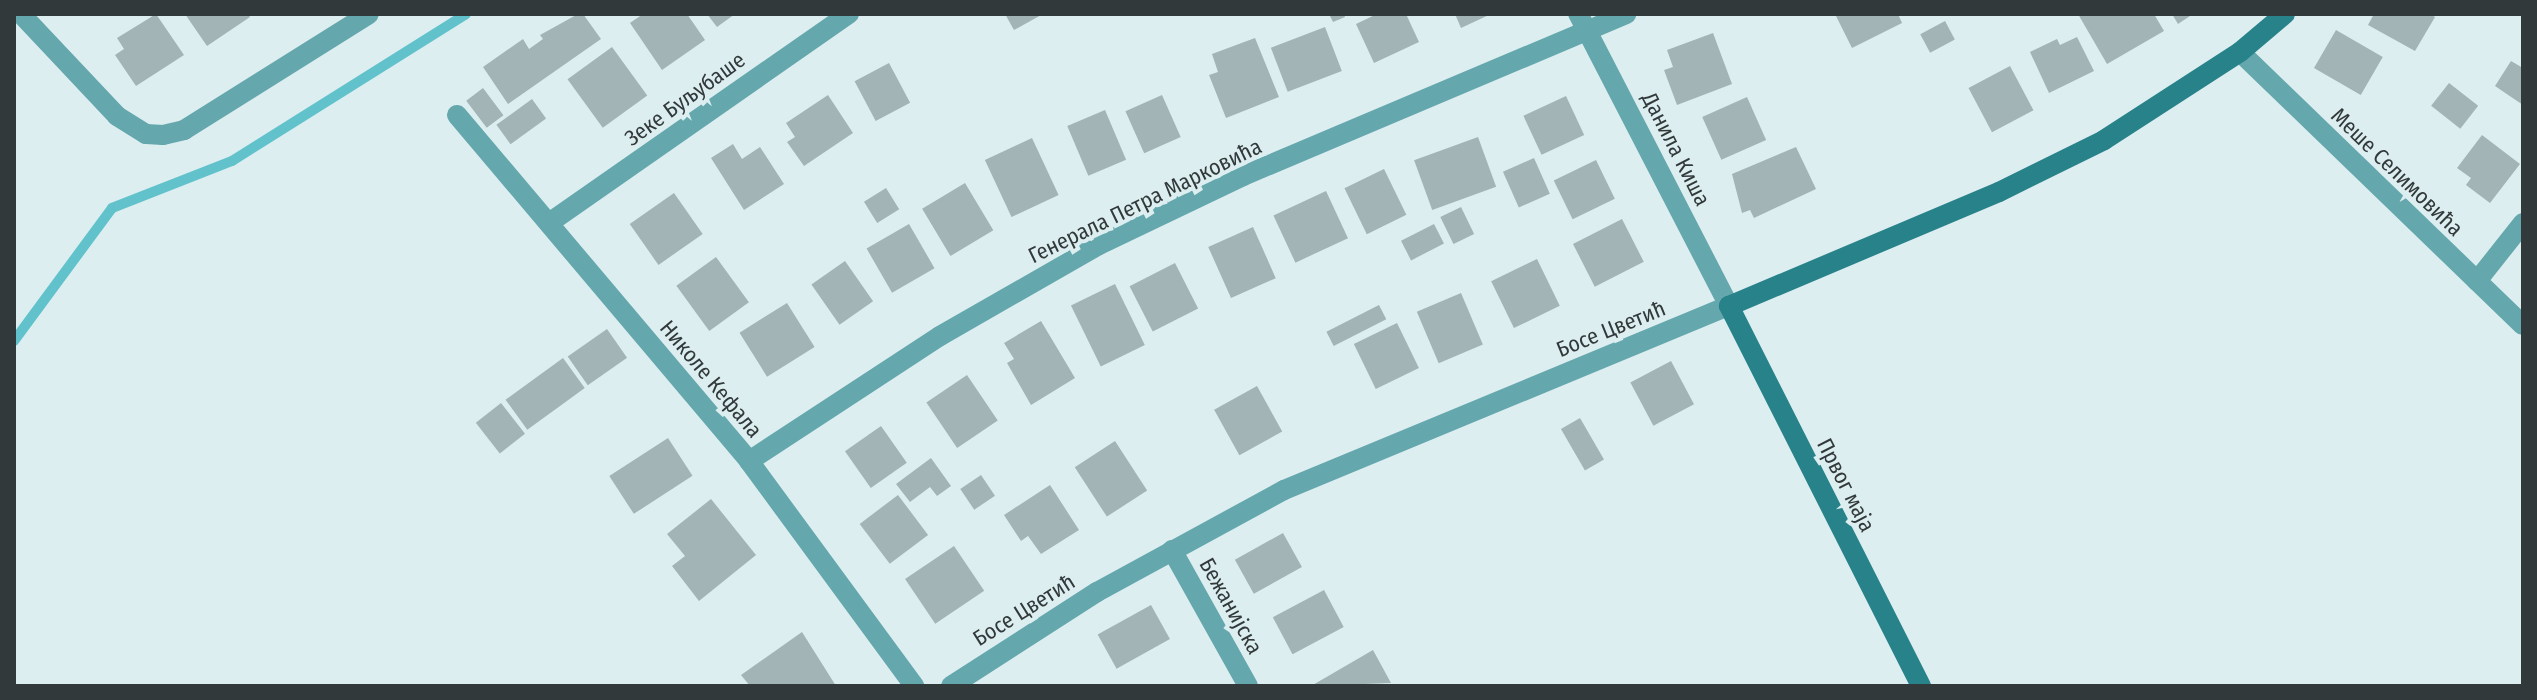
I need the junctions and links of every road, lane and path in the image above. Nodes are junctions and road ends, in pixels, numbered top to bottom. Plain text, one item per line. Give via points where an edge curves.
1 (21, 14) edge
2 (369, 14) edge
3 (849, 14) edge
4 (1626, 14) edge
5 (2285, 14) edge
6 (1583, 22) edge
7 (2240, 52) junction
8 (457, 115) dead end
9 (549, 223) junction
10 (2523, 223) edge
11 (2477, 281) junction
12 (1729, 306) junction
13 (2523, 325) edge
14 (749, 461) junction
15 (1172, 550) junction
16 (914, 686) edge
17 (951, 686) edge
18 (1248, 686) edge
19 (1921, 686) edge

1 - 2 street via 117,116 146,134 163,135 184,130
3 - 9 street, Зеке Буљубаше
4 - 6 street, Генерала Петра Марковића
5 - 7 street, Босе Цветић
6 - 12 street, Данила Киша
6 - 14 street, Генерала Петра Марковића via 1099,245 940,336
7 - 11 street, Меше Селимовића
7 - 12 street, Босе Цветић via 2104,140 1999,192
8 - 9 street, Николе Кефала
9 - 14 street, Николе Кефала
10 - 11 street
11 - 13 street, Меше Селимовића
12 - 15 street, Босе Цветић via 1284,490
12 - 19 street, Првог маја
14 - 16 street, Николе Кефала
15 - 17 street, Босе Цветић
15 - 18 street, Бежанијска

